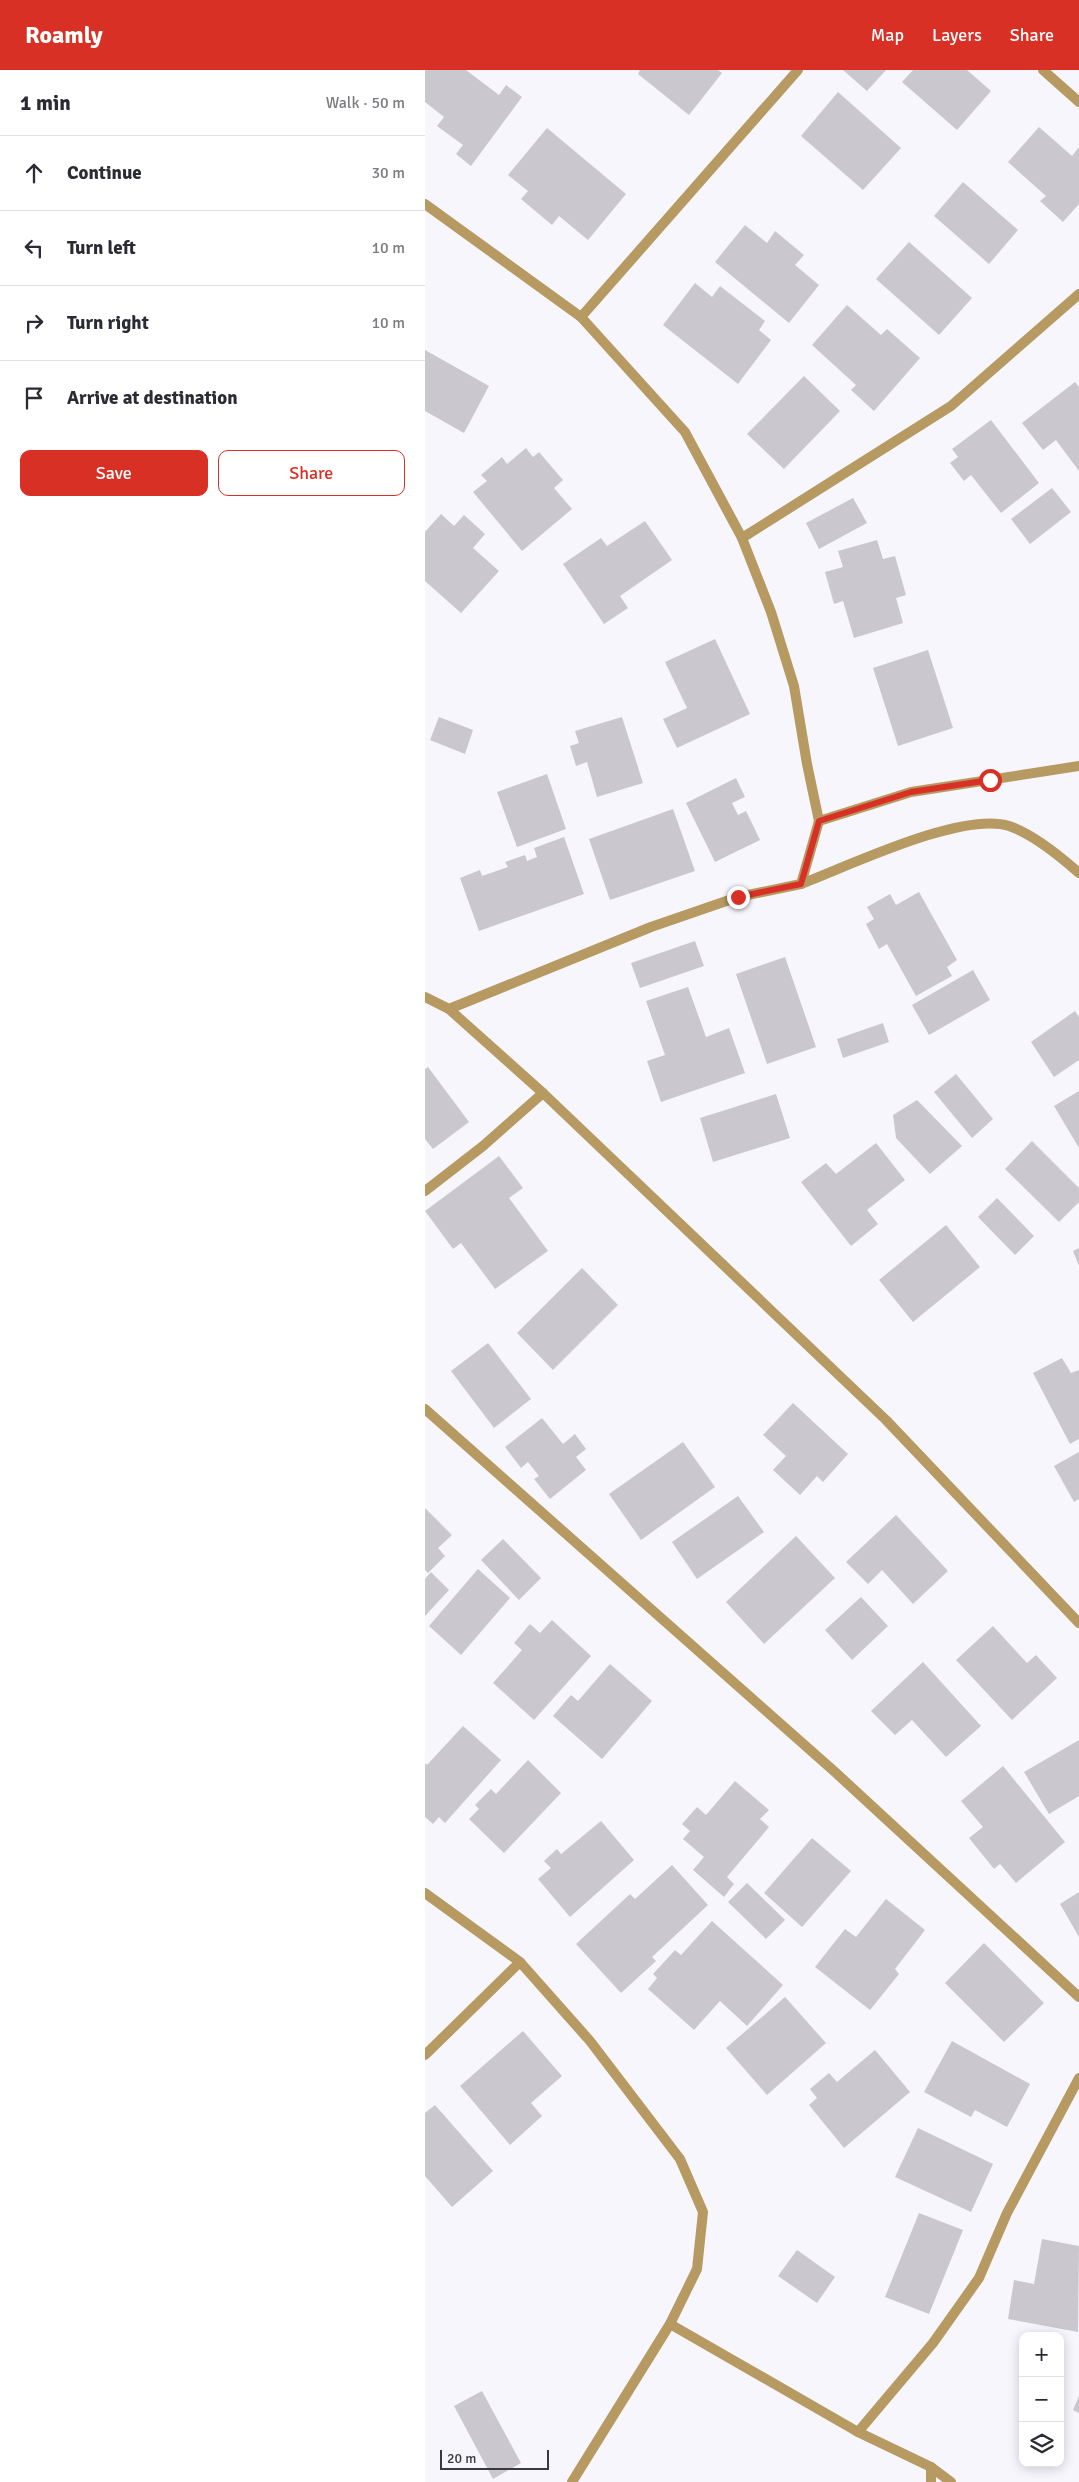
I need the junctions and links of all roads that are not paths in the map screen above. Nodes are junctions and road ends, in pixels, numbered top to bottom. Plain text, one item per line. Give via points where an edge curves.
1 (798, 70) edge
2 (1043, 70) edge
3 (1079, 102) edge
4 (425, 204) edge
5 (1079, 294) edge
6 (581, 317) junction
7 (742, 538) junction
8 (1079, 766) edge
9 (819, 821) junction
10 (1079, 874) edge
11 (801, 884) junction
12 (425, 997) edge
13 (449, 1009) junction
14 (543, 1093) junction
15 (425, 1191) edge
16 (425, 1409) edge
17 (1079, 1623) edge
18 (425, 1893) edge
19 (520, 1962) junction
20 (1079, 1997) edge
21 (425, 2055) edge
22 (1079, 2078) edge
23 (670, 2324) junction
24 (859, 2432) junction
25 (931, 2467) junction
26 (573, 2482) edge
27 (931, 2482) edge
28 (951, 2482) edge

1 - 6 street
2 - 3 street
4 - 6 street
5 - 7 street via 951,406
6 - 7 street via 685,432
7 - 9 street via 771,612 794,686
8 - 9 street via 911,792
9 - 11 street
10 - 11 street via 1053,851 1009,826 977,824 937,832
11 - 13 street via 738,897 651,927
12 - 13 street
13 - 14 street
14 - 15 street
14 - 17 street via 886,1420
16 - 20 street via 842,1779
18 - 19 street
19 - 21 street
19 - 23 street via 590,2041 681,2159 703,2212 697,2269
22 - 24 street via 1007,2213 979,2278 933,2343
23 - 24 street
23 - 26 street
24 - 25 street
25 - 27 street
25 - 28 street

